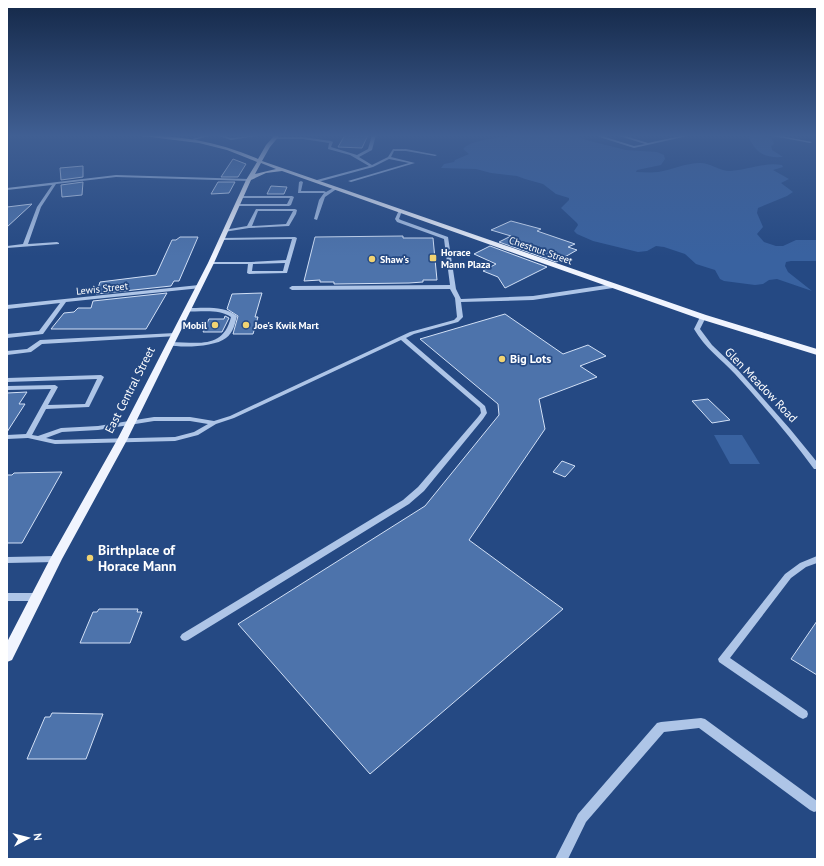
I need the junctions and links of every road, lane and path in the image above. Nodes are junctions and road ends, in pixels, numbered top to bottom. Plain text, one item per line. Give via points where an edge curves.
1 (251, 175) edge
2 (255, 175) edge
3 (302, 175) edge
4 (338, 175) edge
5 (369, 175) edge
6 (249, 180) junction
7 (318, 181) junction
8 (350, 181) dead end
9 (301, 182) dead end
10 (54, 184) junction
11 (336, 188) junction
12 (7, 189) edge
13 (324, 192) junction
14 (242, 197) junction
15 (238, 205) junction
16 (400, 211) junction
17 (316, 219) dead end
18 (249, 227) junction
19 (226, 231) junction
20 (223, 239) junction
21 (57, 243) dead end
22 (25, 246) junction
23 (7, 247) edge
24 (288, 261) junction
25 (211, 263) junction
26 (252, 263) junction
27 (453, 286) junction
28 (613, 286) junction
29 (199, 287) junction
30 (292, 288) dead end
31 (64, 301) junction
32 (458, 301) junction
33 (7, 307) edge
34 (187, 310) junction
35 (704, 317) junction
36 (41, 333) junction
37 (175, 335) junction
38 (7, 336) edge
39 (402, 338) junction
40 (40, 342) junction
41 (170, 344) junction
42 (817, 352) edge
43 (7, 353) edge
44 (59, 379) junction
45 (7, 380) edge
46 (55, 387) junction
47 (7, 388) edge
48 (43, 407) junction
49 (131, 422) junction
50 (214, 423) junction
51 (28, 436) junction
52 (7, 437) edge
53 (39, 438) junction
54 (122, 440) junction
55 (817, 468) edge
56 (56, 559) junction
57 (817, 559) edge
58 (7, 560) edge
59 (37, 596) junction
60 (7, 597) edge
61 (184, 637) dead end
62 (11, 638) edge
63 (7, 656) edge
64 (803, 714) dead end
65 (814, 806) dead end
66 (561, 859) edge

1 - 6 main road, East Central Street
2 - 6 main road
3 - 7 main road, Chestnut Street
4 - 7 street
5 - 8 street
6 - 10 street via 131,176
6 - 14 main road, East Central Street
7 - 11 main road, Chestnut Street
9 - 13 street via 299,192
10 - 12 street
10 - 22 street via 31,225
11 - 13 street
11 - 16 main road, Chestnut Street
13 - 17 street
14 - 15 main road, East Central Street
14 - 15 street via 292,197 289,205
15 - 19 main road, East Central Street
16 - 27 street via 397,219 399,221 446,238
16 - 28 main road, Chestnut Street
18 - 18 street via 257,210 295,210 287,225
18 - 19 street
19 - 20 main road, East Central Street
20 - 24 street via 294,238
20 - 25 main road, East Central Street
21 - 22 street
22 - 23 street
24 - 26 street
24 - 26 street via 285,272 249,273
25 - 26 street
25 - 29 main road, East Central Street
27 - 30 street
27 - 32 street
28 - 32 street via 533,298
28 - 35 main road, Chestnut Street
29 - 31 street, Lewis Street
29 - 34 main road, East Central Street
31 - 33 street, Lewis Street
31 - 36 street
32 - 39 street via 460,316 456,321
34 - 37 main road, East Central Street
34 - 41 street via 217,310 229,312 234,316 229,331 221,339 210,343
35 - 42 main road, Chestnut Street
35 - 55 street, Glen Meadow Road via 697,329 702,338 792,433
36 - 38 street
36 - 40 street
37 - 40 street
37 - 41 main road, East Central Street
39 - 50 street
39 - 61 street via 483,407 484,413 481,418 421,489 406,502
40 - 43 street via 29,351
41 - 49 main road, East Central Street
44 - 45 street
44 - 46 street
44 - 48 street via 101,377 87,406
46 - 47 street
46 - 48 street
48 - 51 street
49 - 50 street via 190,419
49 - 53 street via 98,428 61,430
49 - 54 main road, East Central Street
50 - 54 street via 196,434 175,439
51 - 52 street
51 - 53 street
53 - 54 street via 55,442
54 - 56 main road, East Central Street
56 - 58 street
56 - 59 main road, East Central Street
57 - 64 street via 803,564 788,576 724,659
59 - 60 street
59 - 62 main road, East Central Street
62 - 63 main road, East Central Street
65 - 66 street via 701,722 661,727 582,818

